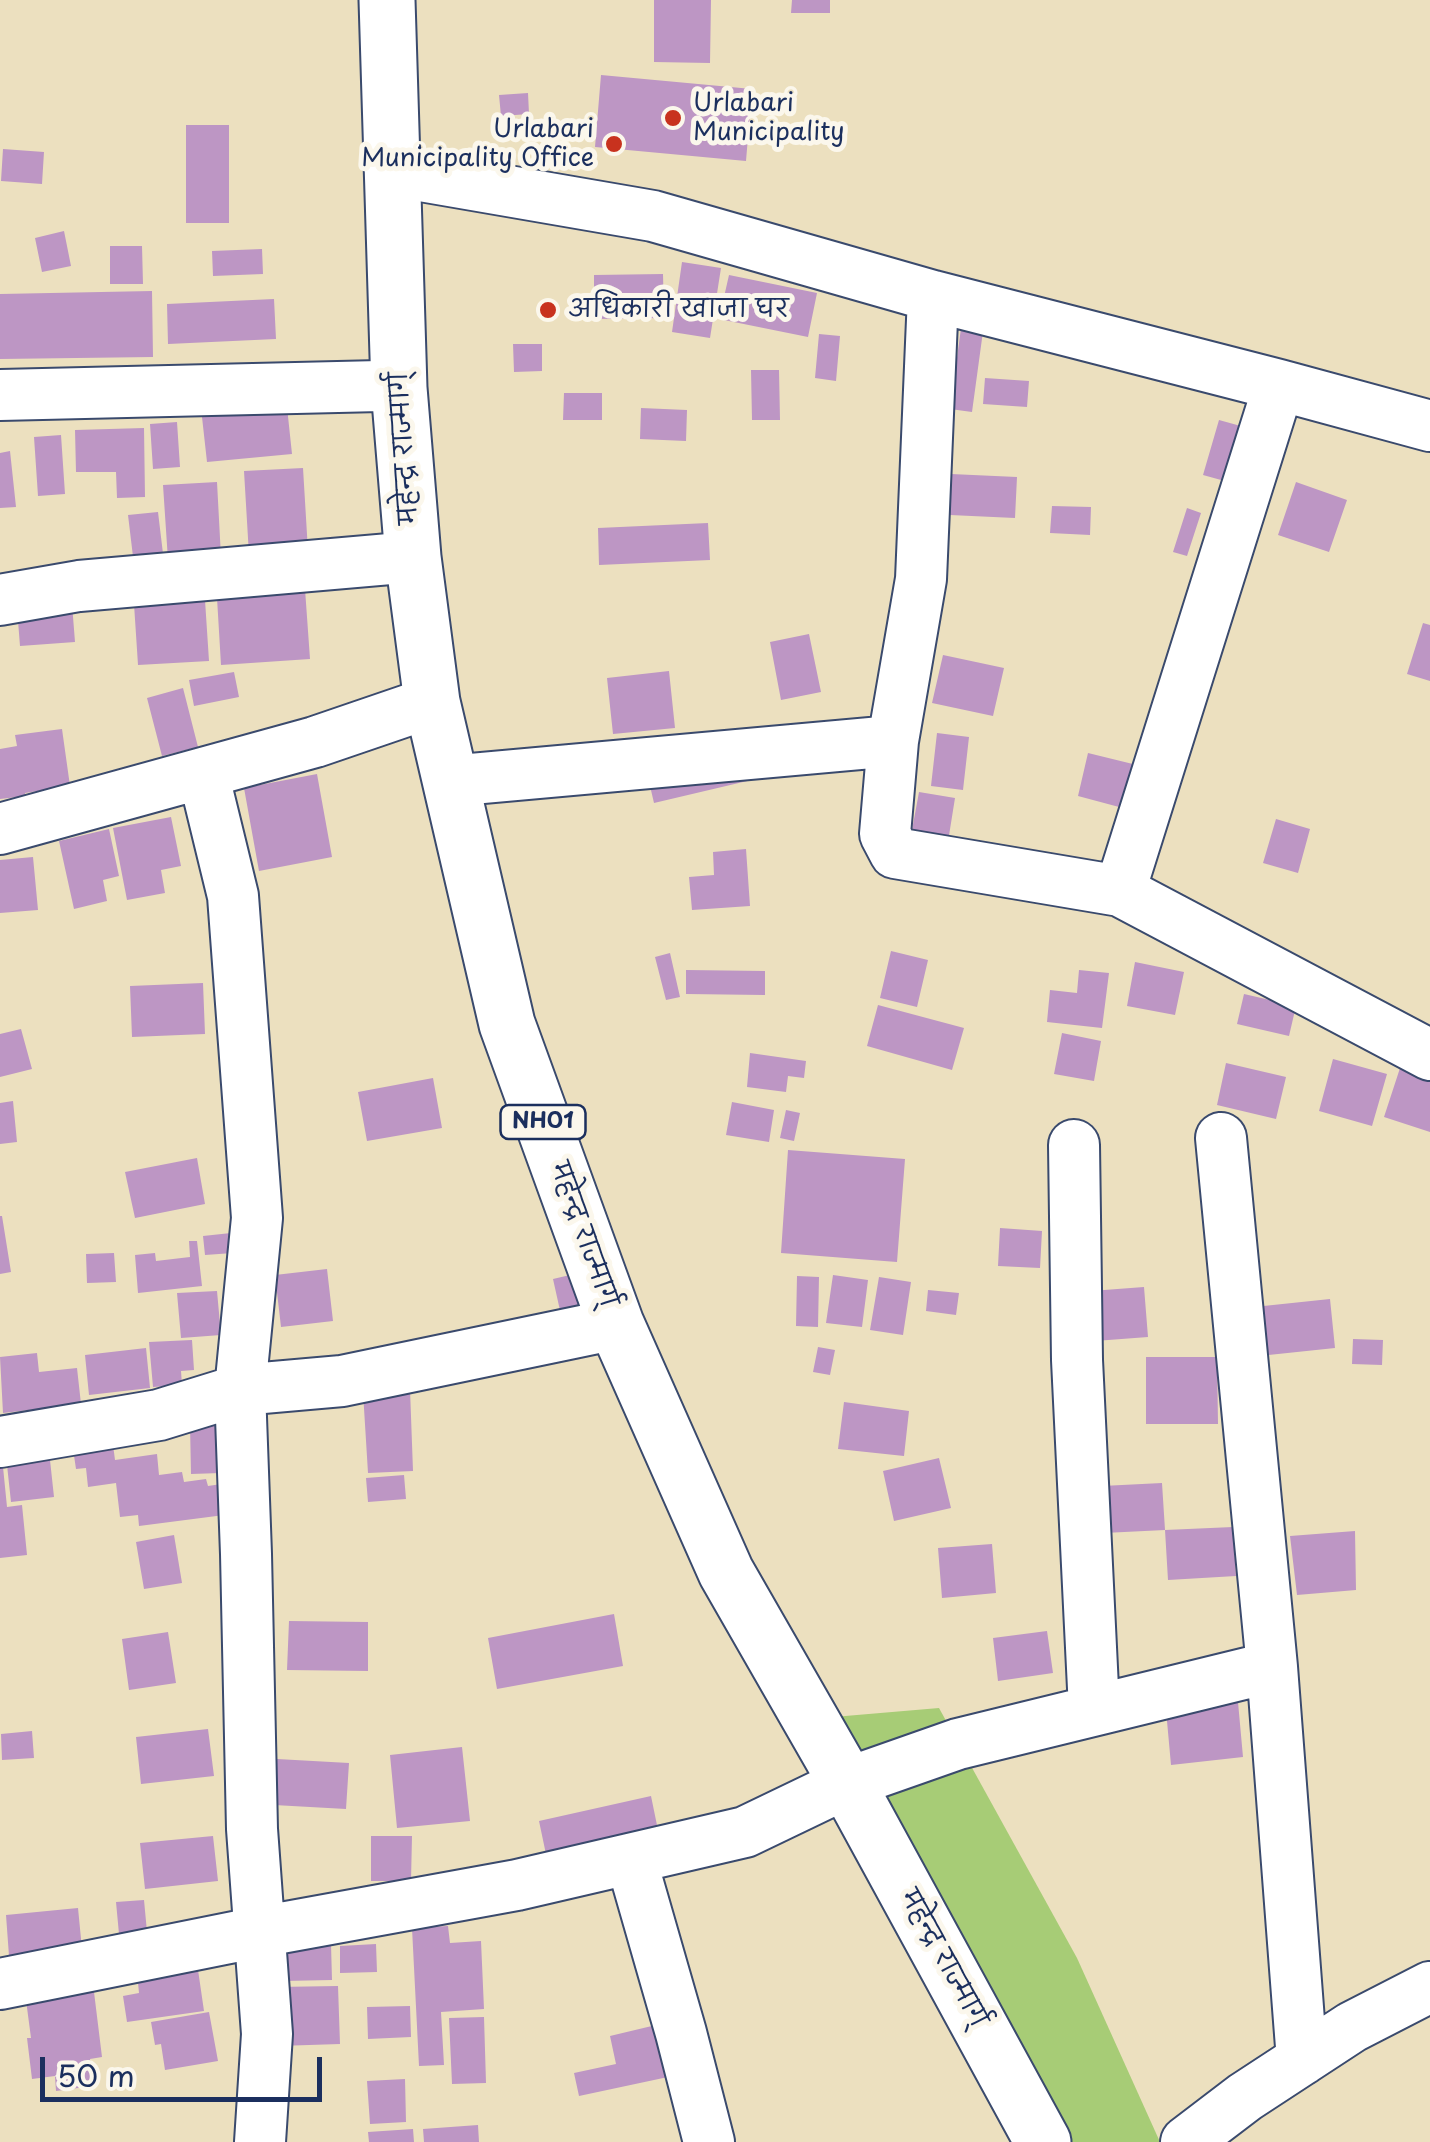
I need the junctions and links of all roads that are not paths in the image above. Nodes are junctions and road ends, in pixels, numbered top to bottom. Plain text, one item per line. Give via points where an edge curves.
1 (387, 0) edge
2 (392, 171) junction
3 (932, 296) junction
4 (1279, 385) junction
5 (399, 388) junction
6 (0, 394) edge
7 (1430, 426) edge
8 (413, 557) junction
9 (0, 600) edge
10 (432, 702) junction
11 (893, 741) junction
12 (203, 773) junction
13 (449, 781) junction
14 (0, 828) edge
15 (1120, 891) junction
16 (1430, 1056) edge
17 (1222, 1138) dead end
18 (1074, 1145) dead end
19 (616, 1324) junction
20 (240, 1390) junction
21 (0, 1442) edge
22 (1272, 1667) junction
23 (1094, 1709) junction
24 (846, 1784) junction
25 (630, 1858) junction
26 (260, 1932) junction
27 (0, 1984) edge
28 (1430, 1987) edge
29 (1302, 2060) junction
30 (260, 2142) edge
31 (709, 2142) edge
32 (1043, 2142) edge
33 (1186, 2142) edge

1 - 2 highway, महेन्द्र राज्मार्ग् / NH01
2 - 3 street via 652,216
2 - 5 highway, महेन्द्र राज्मार्ग् / NH01
3 - 4 street
3 - 11 street via 921,579
4 - 7 street
4 - 15 street
5 - 6 street
5 - 8 highway, महेन्द्र राज्मार्ग् / NH01
8 - 9 street via 79,586
8 - 10 highway, महेन्द्र राज्मार्ग् / NH01
10 - 12 street
10 - 13 highway, महेन्द्र राज्मार्ग् / NH01
11 - 13 street
11 - 15 street via 884,834 895,854
12 - 14 street
12 - 20 street via 233,896 257,1218
13 - 19 highway, महेन्द्र राज्मार्ग् / NH01 via 507,1024
15 - 16 street
17 - 22 street
18 - 23 street
19 - 20 street via 342,1381
19 - 24 highway, महेन्द्र राज्मार्ग् / NH01 via 726,1572
20 - 21 street via 159,1415
20 - 26 street
22 - 23 street
22 - 29 street
23 - 24 street via 958,1744
24 - 25 street via 745,1832
24 - 32 highway, महेन्द्र राज्मार्ग् / NH01
25 - 26 street
25 - 31 street
26 - 27 street
26 - 30 street via 267,2034
28 - 29 street
29 - 33 street

